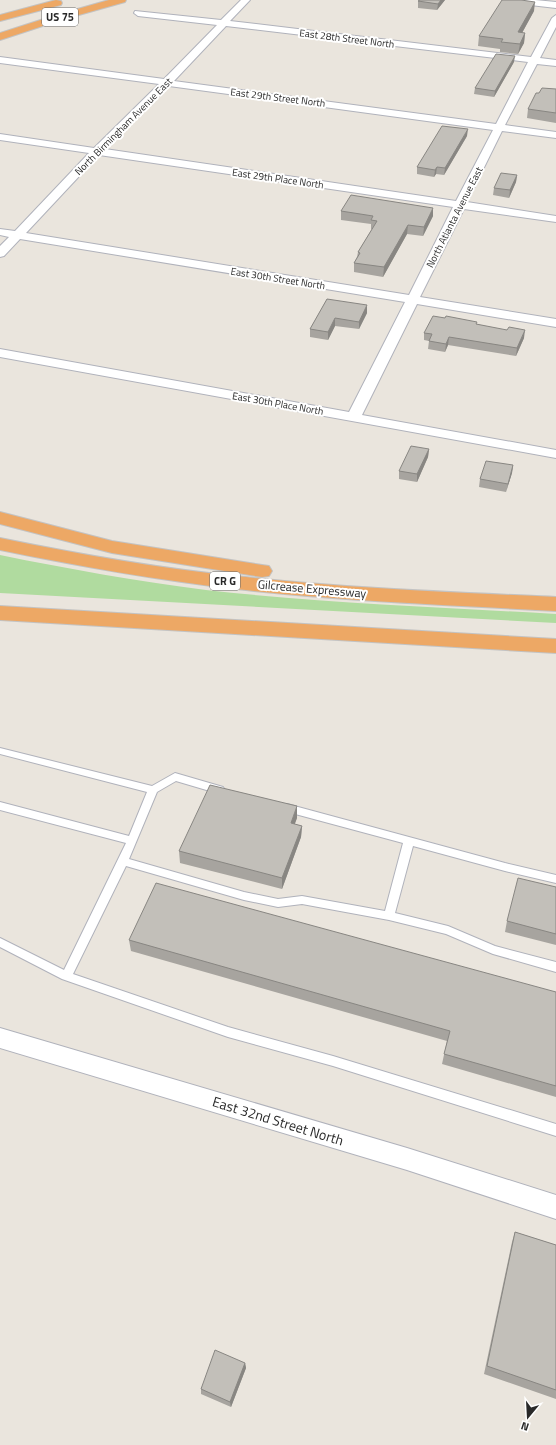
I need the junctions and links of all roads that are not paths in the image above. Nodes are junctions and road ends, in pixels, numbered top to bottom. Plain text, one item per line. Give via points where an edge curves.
1 (59, 0) edge
2 (68, 0) edge
3 (120, 0) edge
4 (246, 0) edge
5 (513, 0) edge
6 (556, 5) edge
7 (0, 12) edge
8 (138, 13) dead end
9 (0, 18) edge
10 (556, 18) edge
11 (225, 24) junction
12 (0, 37) edge
13 (0, 60) edge
14 (534, 60) junction
15 (556, 63) edge
16 (167, 82) junction
17 (499, 127) junction
18 (556, 135) edge
19 (0, 137) edge
20 (97, 151) junction
21 (461, 205) junction
22 (556, 219) edge
23 (0, 232) edge
24 (17, 235) junction
25 (0, 253) edge
26 (412, 300) junction
27 (556, 323) edge
28 (0, 353) edge
29 (354, 417) junction
30 (556, 454) edge
31 (0, 518) edge
32 (0, 544) edge
33 (452, 599) junction
34 (556, 604) edge
35 (0, 614) edge
36 (556, 646) edge
37 (0, 751) edge
38 (153, 790) junction
39 (228, 792) edge
40 (274, 804) edge
41 (0, 806) edge
42 (131, 841) junction
43 (409, 841) junction
44 (123, 861) junction
45 (556, 880) edge
46 (389, 916) junction
47 (0, 942) edge
48 (556, 967) edge
49 (66, 976) junction
50 (0, 1038) edge
51 (556, 1130) edge
52 (556, 1207) edge

1 - 7 highway, US 75
2 - 9 highway
3 - 12 highway, US 75
4 - 11 street, North Birmingham Avenue East
5 - 6 street
8 - 11 street, East 28th Street North
10 - 14 street, North Atlanta Avenue East
11 - 14 street, East 28th Street North
11 - 16 street, North Birmingham Avenue East
13 - 16 street, East 29th Street North
14 - 15 street, East 28th Street North
14 - 17 street, North Atlanta Avenue East
16 - 17 street, East 29th Street North
16 - 20 street, North Birmingham Avenue East
17 - 18 street, East 29th Street North
17 - 21 street, North Atlanta Avenue East
19 - 20 street, East 29th Place North
20 - 21 street, East 29th Place North
20 - 24 street, North Birmingham Avenue East
21 - 22 street, East 29th Place North
21 - 26 street, North Atlanta Avenue East
23 - 24 street, East 30th Street North
24 - 25 street, North Birmingham Avenue East
24 - 26 street, East 30th Street North
26 - 27 street, East 30th Street North
26 - 29 street, North Atlanta Avenue East
28 - 29 street, East 30th Place North
29 - 30 street, East 30th Place North
31 - 33 highway via 112,547
32 - 33 highway, Gilcrease Expressway / CR G via 175,575 313,590
33 - 34 highway, Gilcrease Expressway / CR G
35 - 36 highway
37 - 38 lane
38 - 39 lane via 174,777
38 - 42 lane
40 - 43 lane
41 - 42 lane
42 - 44 lane
43 - 45 lane
43 - 46 lane
44 - 46 lane via 244,896 278,903 302,900
44 - 49 lane
46 - 48 lane via 448,930 493,950
47 - 49 lane
49 - 51 lane via 228,1032 333,1061
50 - 52 street, East 32nd Street North via 407,1159

